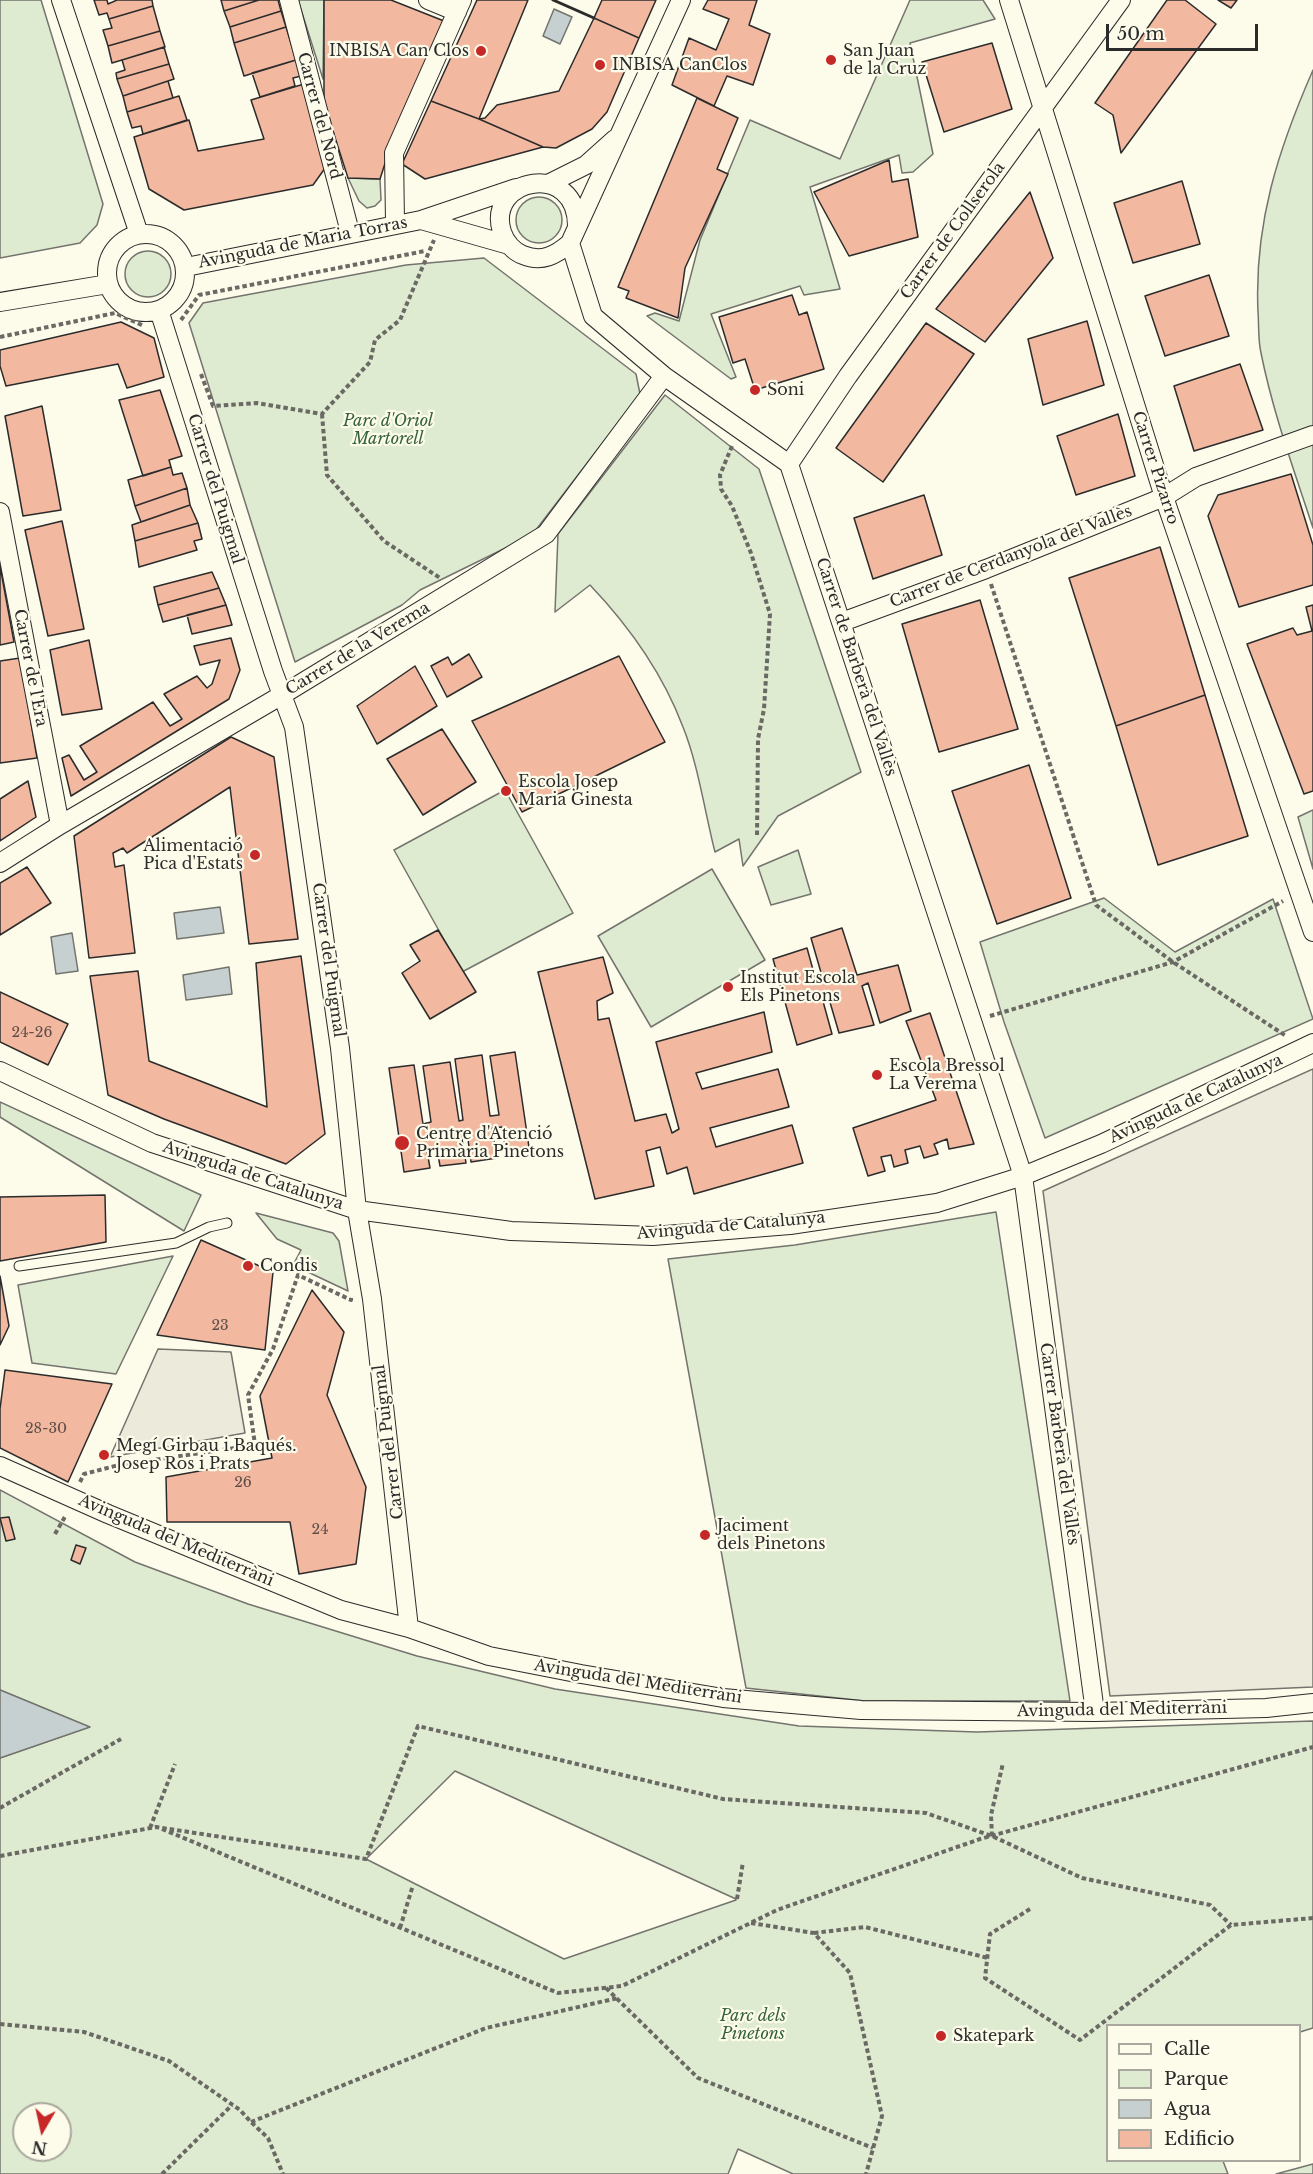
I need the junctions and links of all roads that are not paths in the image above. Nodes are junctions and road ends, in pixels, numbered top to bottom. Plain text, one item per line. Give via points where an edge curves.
1 (61, 0) edge
2 (289, 0) edge
3 (428, 0) edge
4 (681, 0) edge
5 (1009, 0) edge
6 (1121, 0) edge
7 (459, 6) edge
8 (1042, 109) junction
9 (621, 134) junction
10 (550, 183) junction
11 (522, 186) junction
12 (421, 220) junction
13 (395, 223) junction
14 (350, 232) junction
15 (139, 234) junction
16 (573, 235) junction
17 (509, 245) junction
18 (186, 267) junction
19 (108, 284) junction
20 (0, 302) edge
21 (162, 318) junction
22 (664, 376) junction
23 (1313, 435) edge
24 (789, 464) junction
25 (1164, 497) junction
26 (0, 512) edge
27 (842, 622) junction
28 (282, 695) junction
29 (60, 825) junction
30 (0, 863) edge
31 (1313, 932) edge
32 (1309, 1046) edge
33 (0, 1071) edge
34 (1023, 1176) junction
35 (357, 1210) junction
36 (227, 1223) dead end
37 (19, 1266) dead end
38 (0, 1466) edge
39 (409, 1628) junction
40 (1313, 1703) edge
41 (1095, 1712) junction

1 - 15 street
2 - 14 street, Carrer del Nord
3 - 7 street
4 - 9 street
5 - 8 street, Carrer Pizarro
6 - 8 street, Carrer de Collserola
7 - 13 street via 394,153
8 - 24 street, Carrer de Collserola via 848,376
8 - 25 street, Carrer Pizarro
9 - 10 street via 586,165
9 - 16 street
10 - 11 street
10 - 16 street via 574,205
11 - 12 street, Avinguda de Maria Torras
11 - 17 street via 505,201 501,212 503,235
12 - 13 street, Avinguda de Maria Torras
12 - 17 street, Avinguda de Maria Torras
13 - 14 street, Avinguda de Maria Torras
14 - 18 street, Avinguda de Maria Torras
15 - 18 street via 169,240
15 - 19 street via 125,239 113,252 107,266
16 - 17 street via 556,255 540,259 523,255
16 - 22 street via 593,316
18 - 21 street via 180,294
19 - 20 street
19 - 21 street via 127,307
21 - 28 street, Carrer del Puigmal
22 - 24 street
22 - 28 street, Carrer de la Verema via 546,534
23 - 25 street, Carrer de Cerdanyola del Vallès via 1196,477
24 - 27 street, Carrer de Barberà del Vallès
25 - 27 street, Carrer de Cerdanyola del Vallès
25 - 31 street, Carrer Pizarro
26 - 29 street, Carrer de l'Era
27 - 34 street, Carrer de Barberà del Vallès
28 - 29 street, Carrer de la Verema
28 - 35 street, Carrer del Puigmal via 294,727 340,1049
29 - 30 street, Carrer de la Verema
32 - 34 street, Avinguda de Catalunya via 1101,1144
33 - 35 street, Avinguda de Catalunya via 152,1143
34 - 35 street, Avinguda de Catalunya via 937,1203 790,1225 653,1236 511,1231
34 - 41 street, Carrer Barberà del Vallès
35 - 39 street, Carrer del Puigmal via 372,1299
36 - 37 lane via 176,1243
38 - 39 street, Avinguda del Mediterràni via 341,1610
39 - 41 street, Avinguda del Mediterràni via 489,1656 723,1698 861,1710
40 - 41 street, Avinguda del Mediterràni via 1266,1708

